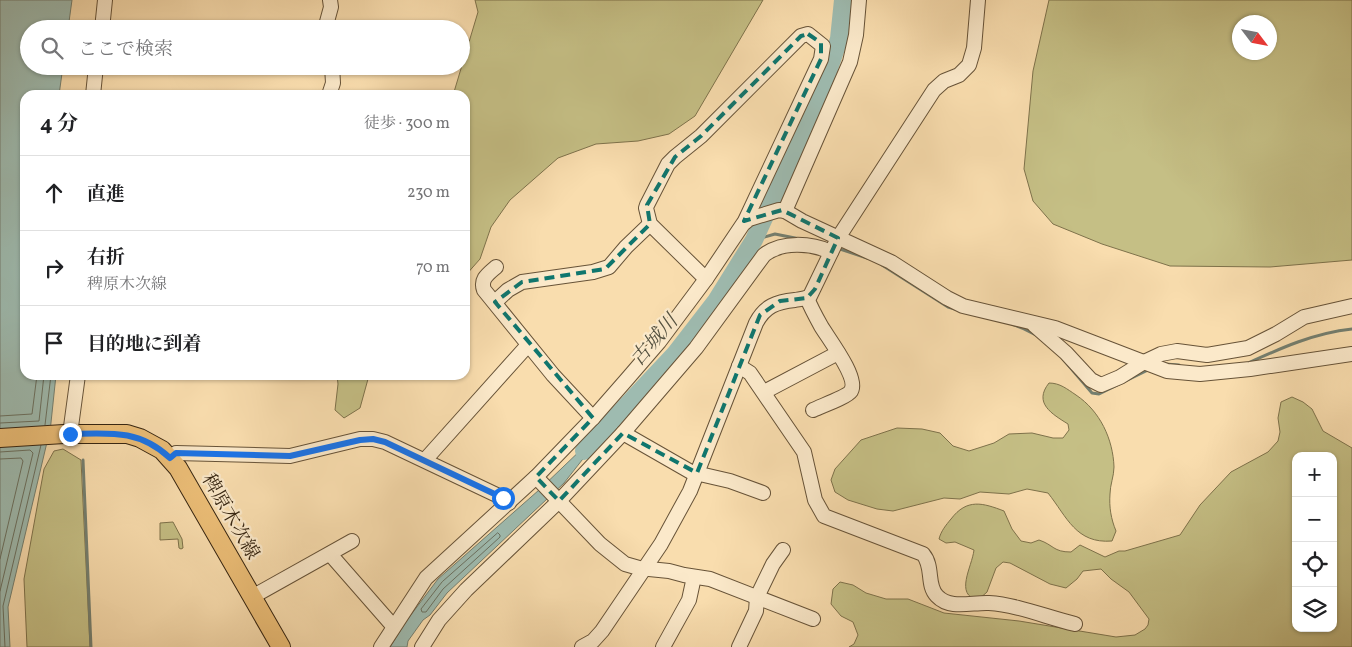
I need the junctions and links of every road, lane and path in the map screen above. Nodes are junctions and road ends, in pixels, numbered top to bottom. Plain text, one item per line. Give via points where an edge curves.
1 (106, 0) edge
2 (330, 0) edge
3 (859, 0) edge
4 (978, 0) edge
5 (103, 20) edge
6 (327, 20) edge
7 (95, 75) edge
8 (332, 75) edge
9 (94, 90) edge
10 (330, 90) edge
11 (782, 211) junction
12 (747, 220) junction
13 (650, 224) junction
14 (834, 246) junction
15 (496, 267) dead end
16 (706, 279) junction
17 (807, 298) junction
18 (495, 302) junction
19 (1352, 306) edge
20 (1030, 321) junction
21 (528, 345) junction
22 (838, 353) junction
23 (1352, 354) edge
24 (1150, 365) junction
25 (739, 366) junction
26 (77, 380) edge
27 (764, 392) junction
28 (813, 410) dead end
29 (593, 418) junction
30 (623, 433) junction
31 (67, 434) junction
32 (0, 438) edge
33 (170, 458) junction
34 (426, 460) junction
35 (697, 473) junction
36 (537, 478) junction
37 (763, 493) dead end
38 (558, 499) junction
39 (509, 503) junction
40 (352, 541) dead end
41 (783, 550) dead end
42 (330, 554) junction
43 (645, 568) junction
44 (694, 577) junction
45 (252, 597) junction
46 (757, 597) junction
47 (813, 619) dead end
48 (1075, 624) dead end
49 (394, 626) junction
50 (281, 647) edge
51 (381, 647) edge
52 (422, 647) edge
53 (582, 647) edge
54 (663, 647) edge
55 (739, 647) edge

1 - 5 street
2 - 6 street
3 - 11 street via 850,62
4 - 14 street via 974,48 969,65 959,76 944,81 934,90
7 - 9 street
8 - 10 street
11 - 12 street
11 - 14 street
12 - 13 street via 821,59 823,46 808,34 801,36 701,136 668,164 646,204
12 - 16 street
13 - 16 street
13 - 18 street via 609,267 522,282
14 - 17 street via 815,289
14 - 20 street via 890,262 963,306
14 - 30 street via 794,245 776,248 764,255 696,348
15 - 18 street via 482,282 484,290
16 - 29 street via 659,342
17 - 22 street
17 - 25 street via 780,301 766,308 756,323
18 - 21 street
19 - 24 street via 1304,317 1248,348 1206,354 1169,352
20 - 24 street via 1084,338
20 - 24 street via 1098,384 1106,384
21 - 29 street
21 - 34 street
22 - 27 street
22 - 28 street via 852,378 852,390
23 - 24 street via 1200,374 1167,371
25 - 27 street via 750,373
25 - 35 street
26 - 31 street
27 - 48 street via 804,452 815,500 824,516 923,554 930,568 934,592 947,603 1020,607
29 - 36 street
30 - 35 street via 682,468
30 - 38 street
31 - 32 main road, 稗原木次線
31 - 33 main road, 稗原木次線 via 127,434 162,450
33 - 34 street via 176,453 290,456 373,439
33 - 45 main road, 稗原木次線
34 - 39 street
35 - 37 street
35 - 43 street via 661,544
36 - 38 street
36 - 39 street
38 - 43 street via 606,549 625,564
38 - 52 street via 438,620
39 - 49 street via 426,578
40 - 42 street
41 - 46 street
42 - 45 street
42 - 49 street
43 - 44 street
43 - 53 street via 598,637
44 - 46 street via 726,584
44 - 54 street via 689,600
45 - 50 main road, 稗原木次線
46 - 47 street
46 - 55 street via 756,611
49 - 51 street

